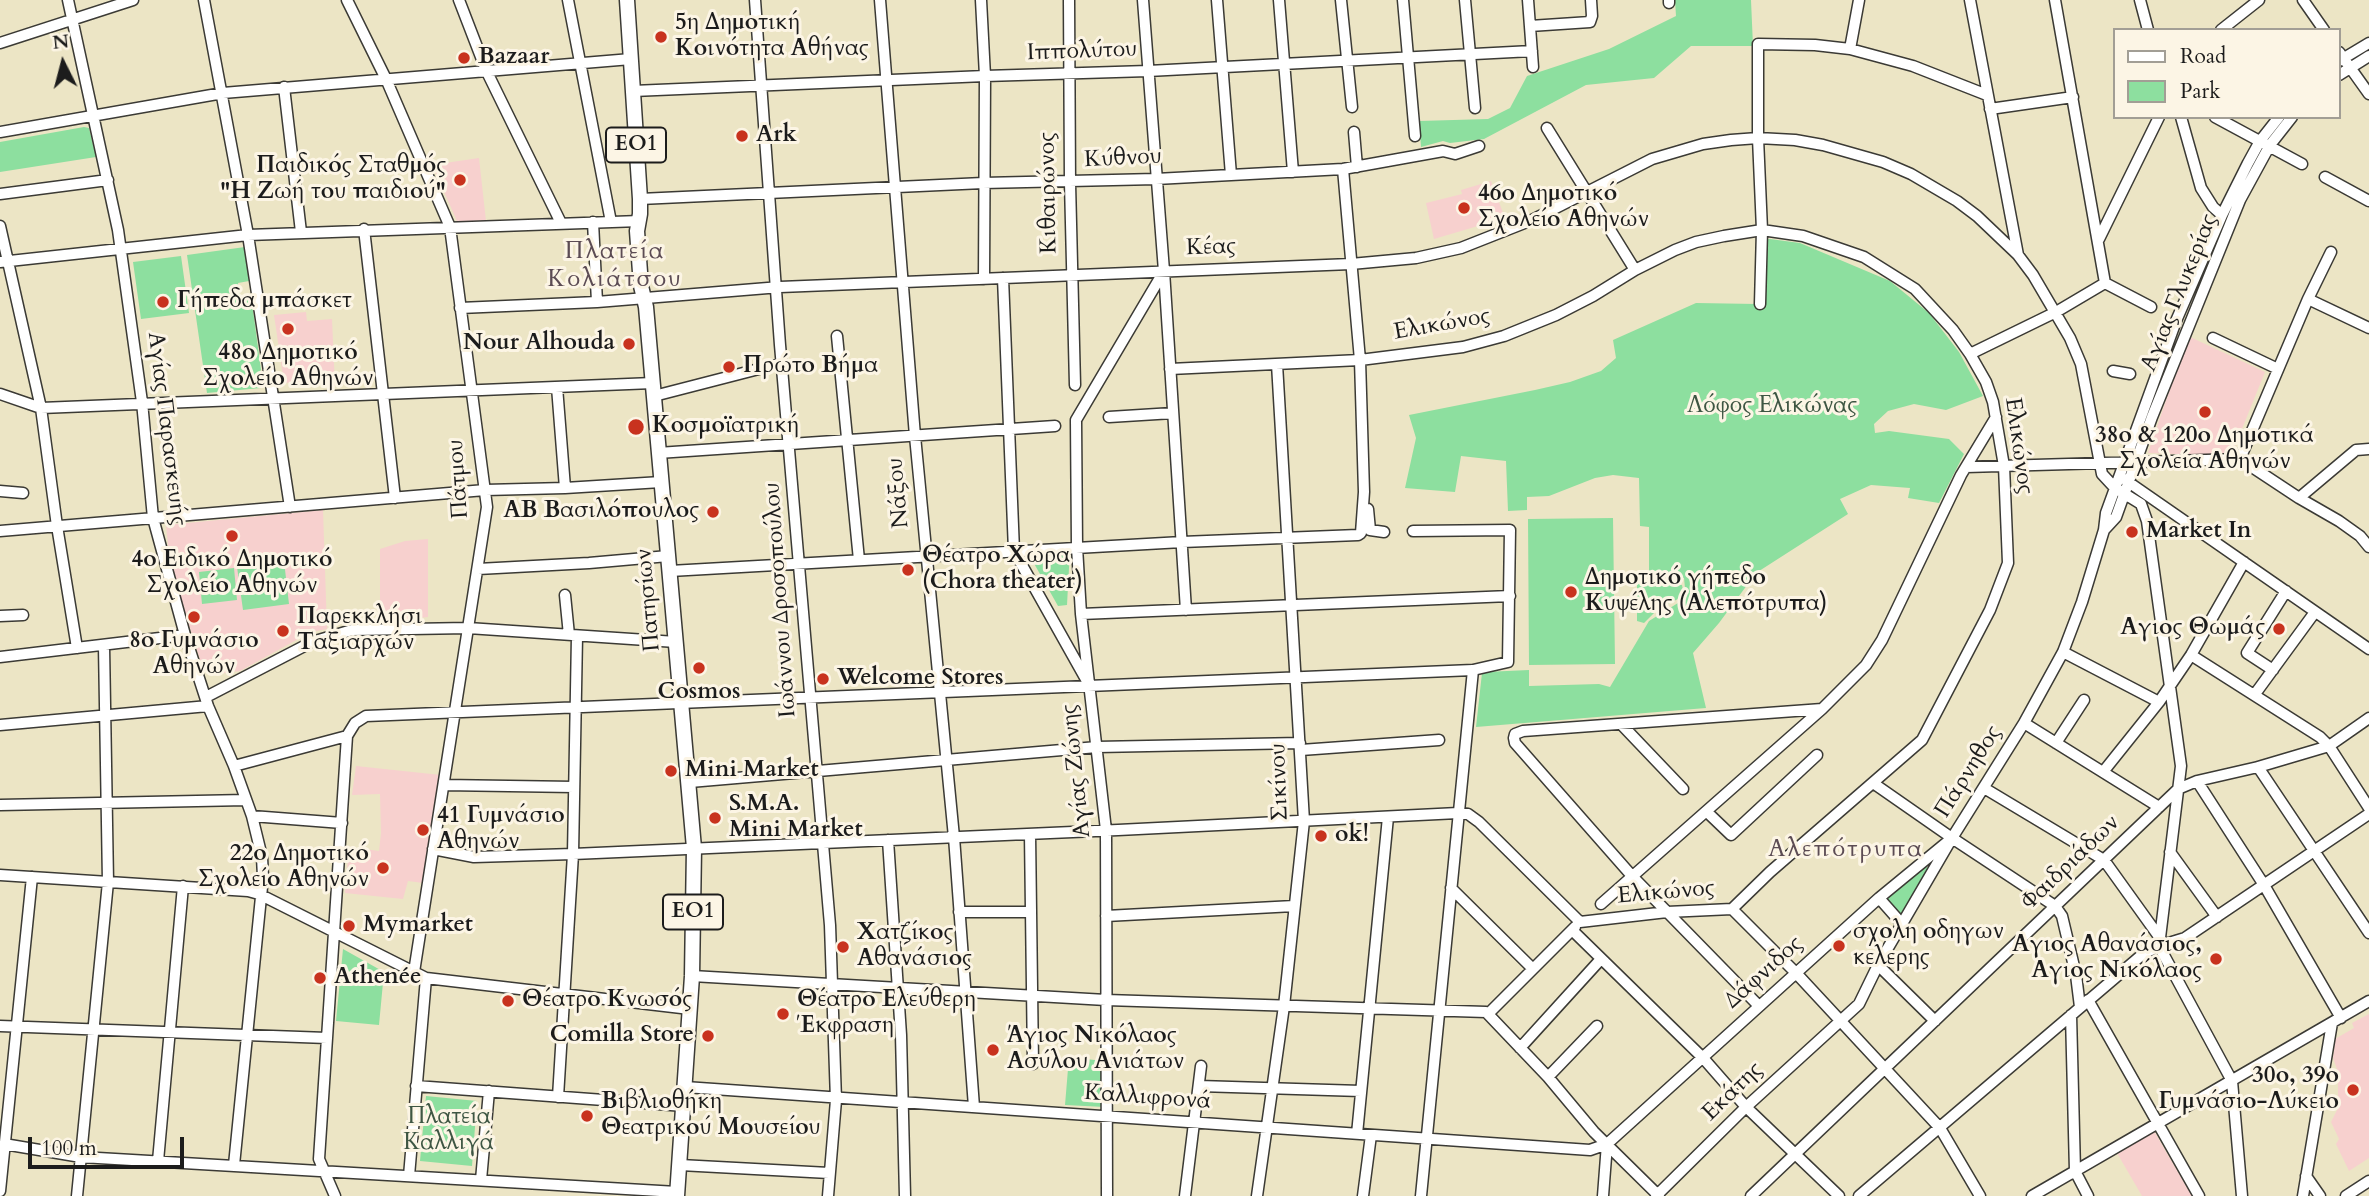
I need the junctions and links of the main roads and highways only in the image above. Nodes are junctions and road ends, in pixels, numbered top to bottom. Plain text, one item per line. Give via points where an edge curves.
1 (627, 0) edge
2 (677, 1194) edge

1 - 2 main road, Πατησίων / ΕΟ1 via 642,298 694,848 692,976

